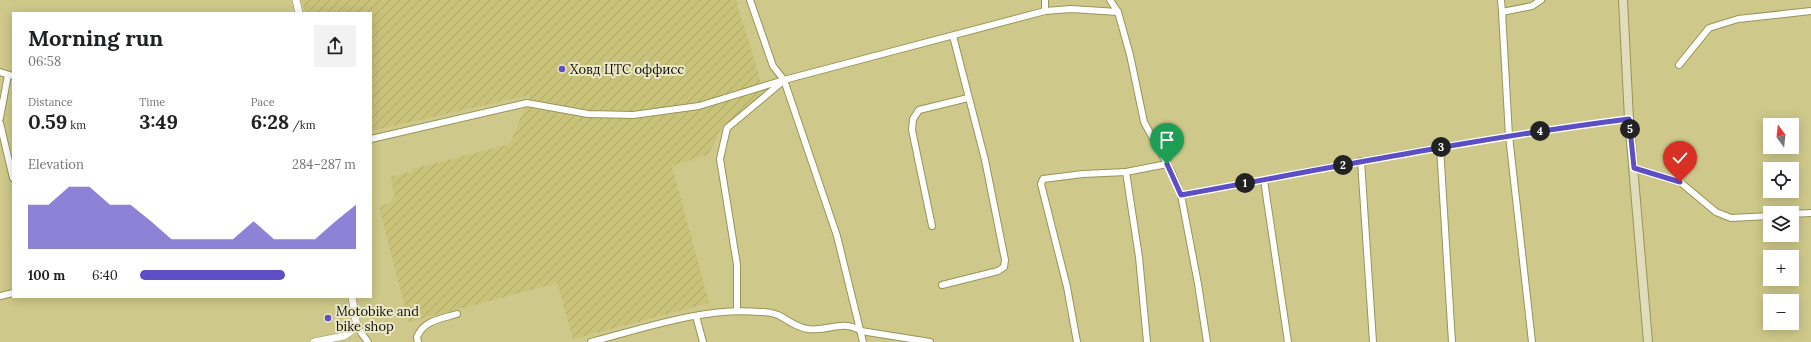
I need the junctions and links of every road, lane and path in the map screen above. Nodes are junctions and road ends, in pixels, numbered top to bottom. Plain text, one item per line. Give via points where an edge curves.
1 (296, 0) edge
2 (750, 0) edge
3 (1045, 0) edge
4 (1110, 0) edge
5 (1501, 0) edge
6 (1541, 0) edge
7 (1623, 0) edge
8 (1811, 11) edge
9 (299, 12) edge
10 (1045, 12) junction
11 (1118, 12) junction
12 (1502, 12) junction
13 (953, 36) junction
14 (1679, 65) dead end
15 (0, 72) edge
16 (11, 75) edge
17 (784, 80) junction
18 (968, 98) junction
19 (0, 118) edge
20 (1629, 119) junction
21 (0, 124) edge
22 (1509, 136) junction
23 (372, 139) edge
24 (1440, 147) junction
25 (1361, 162) junction
26 (1167, 164) junction
27 (1634, 168) junction
28 (1126, 172) junction
29 (12, 174) edge
30 (1264, 180) junction
31 (1181, 195) junction
32 (1811, 213) edge
33 (1799, 214) edge
34 (1763, 216) edge
35 (932, 226) dead end
36 (942, 285) dead end
37 (12, 293) edge
38 (0, 296) edge
39 (352, 298) edge
40 (737, 311) junction
41 (458, 314) dead end
42 (696, 316) junction
43 (357, 327) junction
44 (861, 331) junction
45 (610, 340) edge
46 (314, 342) edge
47 (368, 342) edge
48 (418, 342) edge
49 (591, 342) edge
50 (703, 342) edge
51 (863, 342) edge
52 (930, 342) edge
53 (1077, 342) edge
54 (1147, 342) edge
55 (1207, 342) edge
56 (1288, 342) edge
57 (1373, 342) edge
58 (1452, 342) edge
59 (1532, 342) edge
60 (1648, 342) edge

1 - 9 street
2 - 17 street via 772,66
3 - 10 street
4 - 11 street
5 - 12 street
6 - 12 street via 1532,6
7 - 20 main road
8 - 14 street via 1738,19 1708,28
10 - 11 street via 1072,9
10 - 13 street
11 - 26 street via 1130,54 1144,122
12 - 22 street
13 - 17 street
13 - 18 street
15 - 16 street
16 - 19 street
17 - 23 street via 699,106 633,115 588,114 527,103
17 - 40 street via 727,128 720,159 737,265
17 - 44 street via 837,236
18 - 35 street via 919,110 913,119 915,151
18 - 36 street via 986,160 1005,260 1004,267 998,271
20 - 22 street
20 - 27 main road
21 - 29 street
22 - 24 street
22 - 59 street
24 - 25 street
24 - 58 street
25 - 30 street
25 - 57 street
26 - 28 street
26 - 31 street
27 - 34 street via 1680,182 1716,212 1731,218
27 - 60 main road
28 - 53 street via 1043,179 1041,184 1067,287
28 - 54 street via 1140,257
30 - 31 street
30 - 56 street
31 - 55 street
32 - 33 street
37 - 38 street
39 - 43 street
40 - 42 street
40 - 44 street via 776,314 802,328 815,330 844,325
41 - 48 street via 432,321 420,329
42 - 45 street
42 - 50 street
43 - 46 street via 344,336
43 - 47 street
44 - 51 street
44 - 52 street
45 - 49 street

